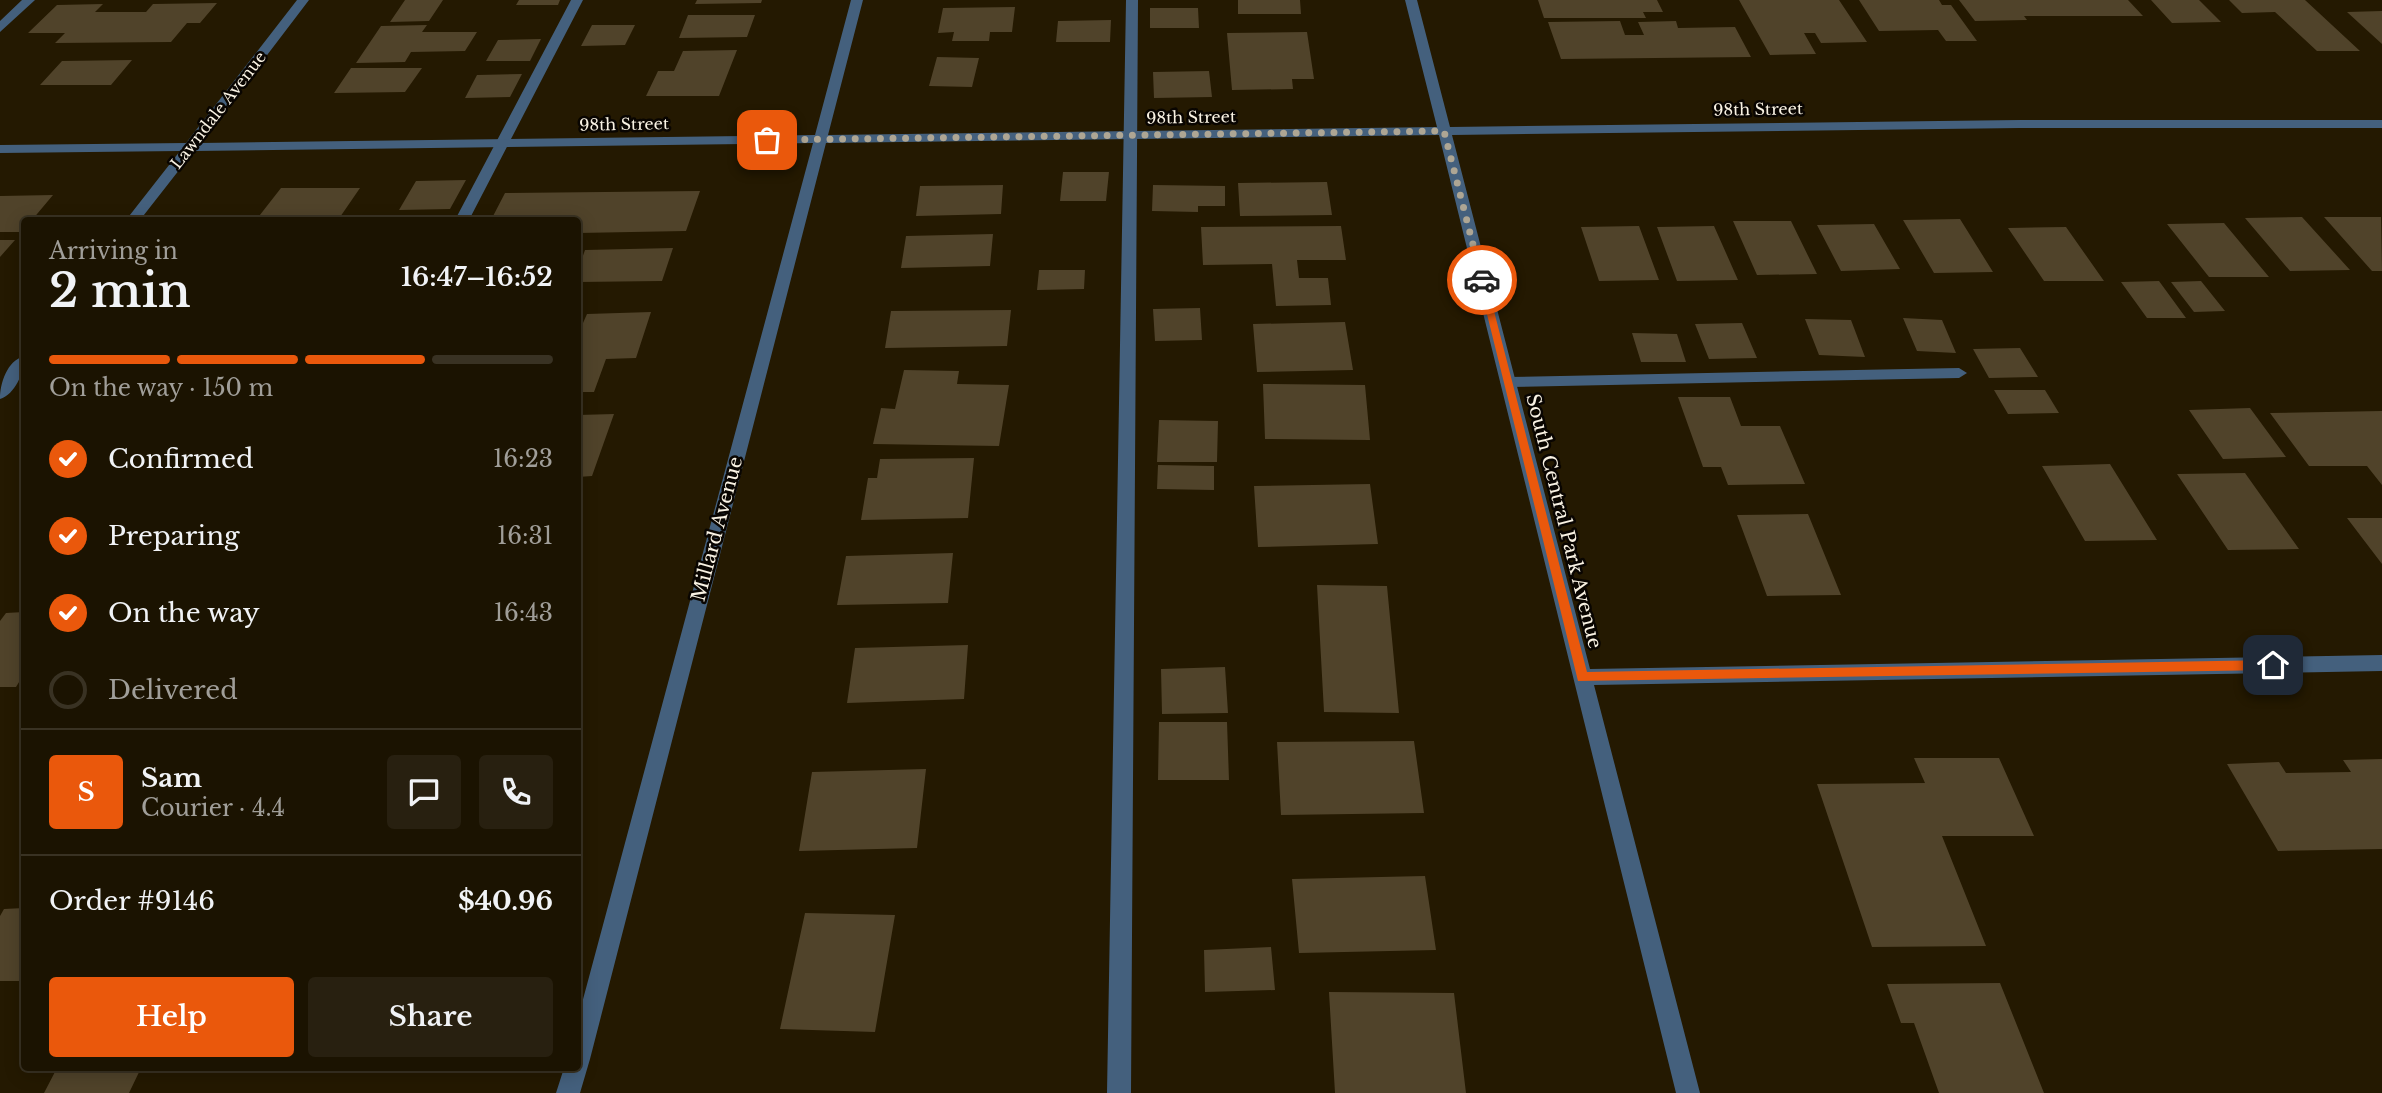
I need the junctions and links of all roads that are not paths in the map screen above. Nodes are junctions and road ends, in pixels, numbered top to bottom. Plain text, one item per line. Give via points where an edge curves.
1 (29, 0) edge
2 (303, 0) edge
3 (578, 0) edge
4 (857, 0) edge
5 (1132, 0) edge
6 (1411, 0) edge
7 (0, 28) edge
8 (2382, 124) edge
9 (1444, 131) junction
10 (1130, 135) junction
11 (820, 139) junction
12 (501, 143) junction
13 (190, 147) junction
14 (0, 149) edge
15 (135, 217) edge
16 (464, 217) edge
17 (21, 365) edge
18 (1959, 373) dead end
19 (1507, 382) junction
20 (0, 393) edge
21 (2382, 663) edge
22 (1582, 677) junction
23 (581, 1048) edge
24 (574, 1071) edge
25 (568, 1093) edge
26 (1119, 1093) edge
27 (1688, 1093) edge

1 - 7 street
2 - 13 street, Lawndale Avenue
3 - 12 street
4 - 11 street, Millard Avenue
5 - 10 street
6 - 9 street, South Central Park Avenue
8 - 9 street, 98th Street
9 - 10 street, 98th Street
9 - 19 street, South Central Park Avenue
10 - 11 street, 98th Street
10 - 26 street
11 - 12 street, 98th Street
11 - 23 street, Millard Avenue
12 - 13 street, 98th Street
12 - 16 street
13 - 14 street, 98th Street
13 - 15 street, Lawndale Avenue
17 - 20 street
18 - 19 street
19 - 22 street, South Central Park Avenue
21 - 22 street
22 - 27 street, South Central Park Avenue
24 - 25 street

